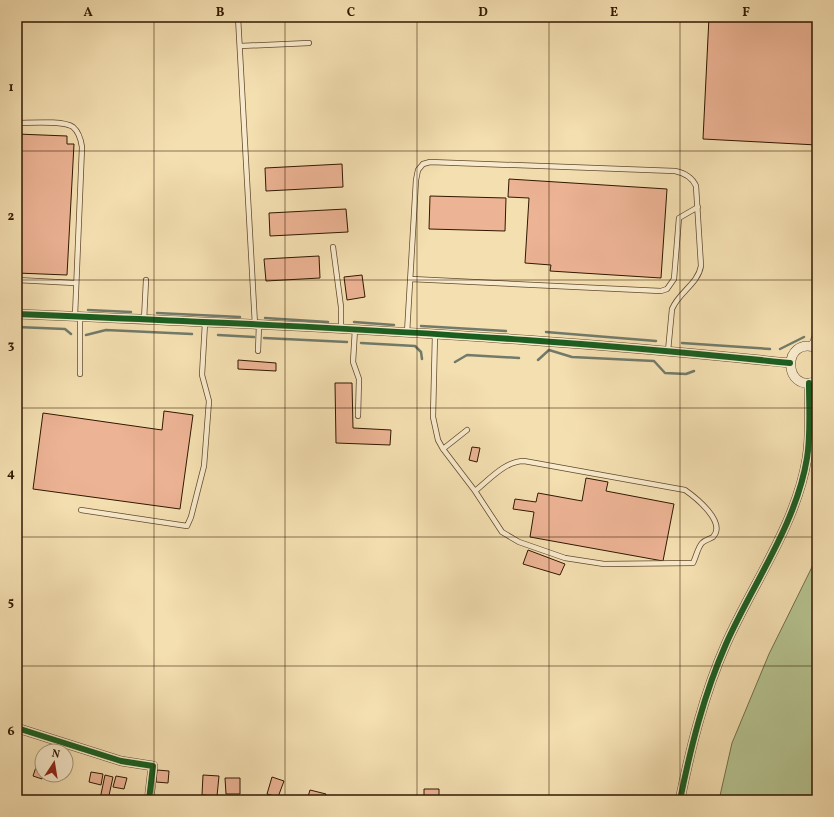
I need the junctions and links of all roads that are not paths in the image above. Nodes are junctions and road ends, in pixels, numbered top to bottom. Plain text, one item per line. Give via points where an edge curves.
1 (238, 17) edge
2 (309, 43) dead end
3 (240, 46) junction
4 (17, 123) edge
5 (698, 207) junction
6 (333, 247) dead end
7 (411, 278) junction
8 (17, 280) edge
9 (146, 280) dead end
10 (75, 283) junction
11 (17, 314) edge
12 (77, 317) junction
13 (144, 320) junction
14 (205, 323) junction
15 (257, 325) junction
16 (341, 328) junction
17 (354, 329) junction
18 (407, 333) junction
19 (435, 334) junction
20 (817, 336) edge
21 (815, 348) edge
22 (258, 350) dead end
23 (668, 351) junction
24 (790, 363) junction
25 (80, 374) dead end
26 (813, 382) edge
27 (358, 416) dead end
28 (467, 430) dead end
29 (443, 449) junction
30 (475, 491) junction
31 (81, 510) dead end
32 (17, 728) edge
33 (148, 800) edge
34 (680, 800) edge

1 - 3 lane
2 - 3 lane
3 - 15 lane
4 - 10 lane via 63,123 73,127 80,136 82,147
5 - 7 lane via 679,218 674,279 667,289 661,291
5 - 7 lane via 694,181 685,173 676,171 426,162 418,170
5 - 23 lane via 700,271 672,309
6 - 16 lane via 341,307
7 - 18 lane
8 - 10 lane
9 - 13 lane
10 - 12 lane
11 - 12 street
12 - 13 street
12 - 25 lane
13 - 14 street
14 - 15 street
14 - 31 lane via 202,375 209,401 204,466 187,526
15 - 16 street
15 - 22 lane
16 - 17 street
17 - 18 street
17 - 27 lane via 353,362 359,378
18 - 19 street
19 - 23 street
19 - 29 lane via 433,417 438,440
20 - 21 street
21 - 24 street via 799,348 794,352
23 - 24 street
24 - 26 street via 790,369 796,379
26 - 34 street via 807,457 797,497 715,672 699,717
28 - 29 lane
29 - 30 lane
30 - 30 lane via 502,532 519,542 565,558 604,564 694,563 702,543 716,531 713,517 685,490 524,461 508,464
32 - 33 street via 121,760 153,766

